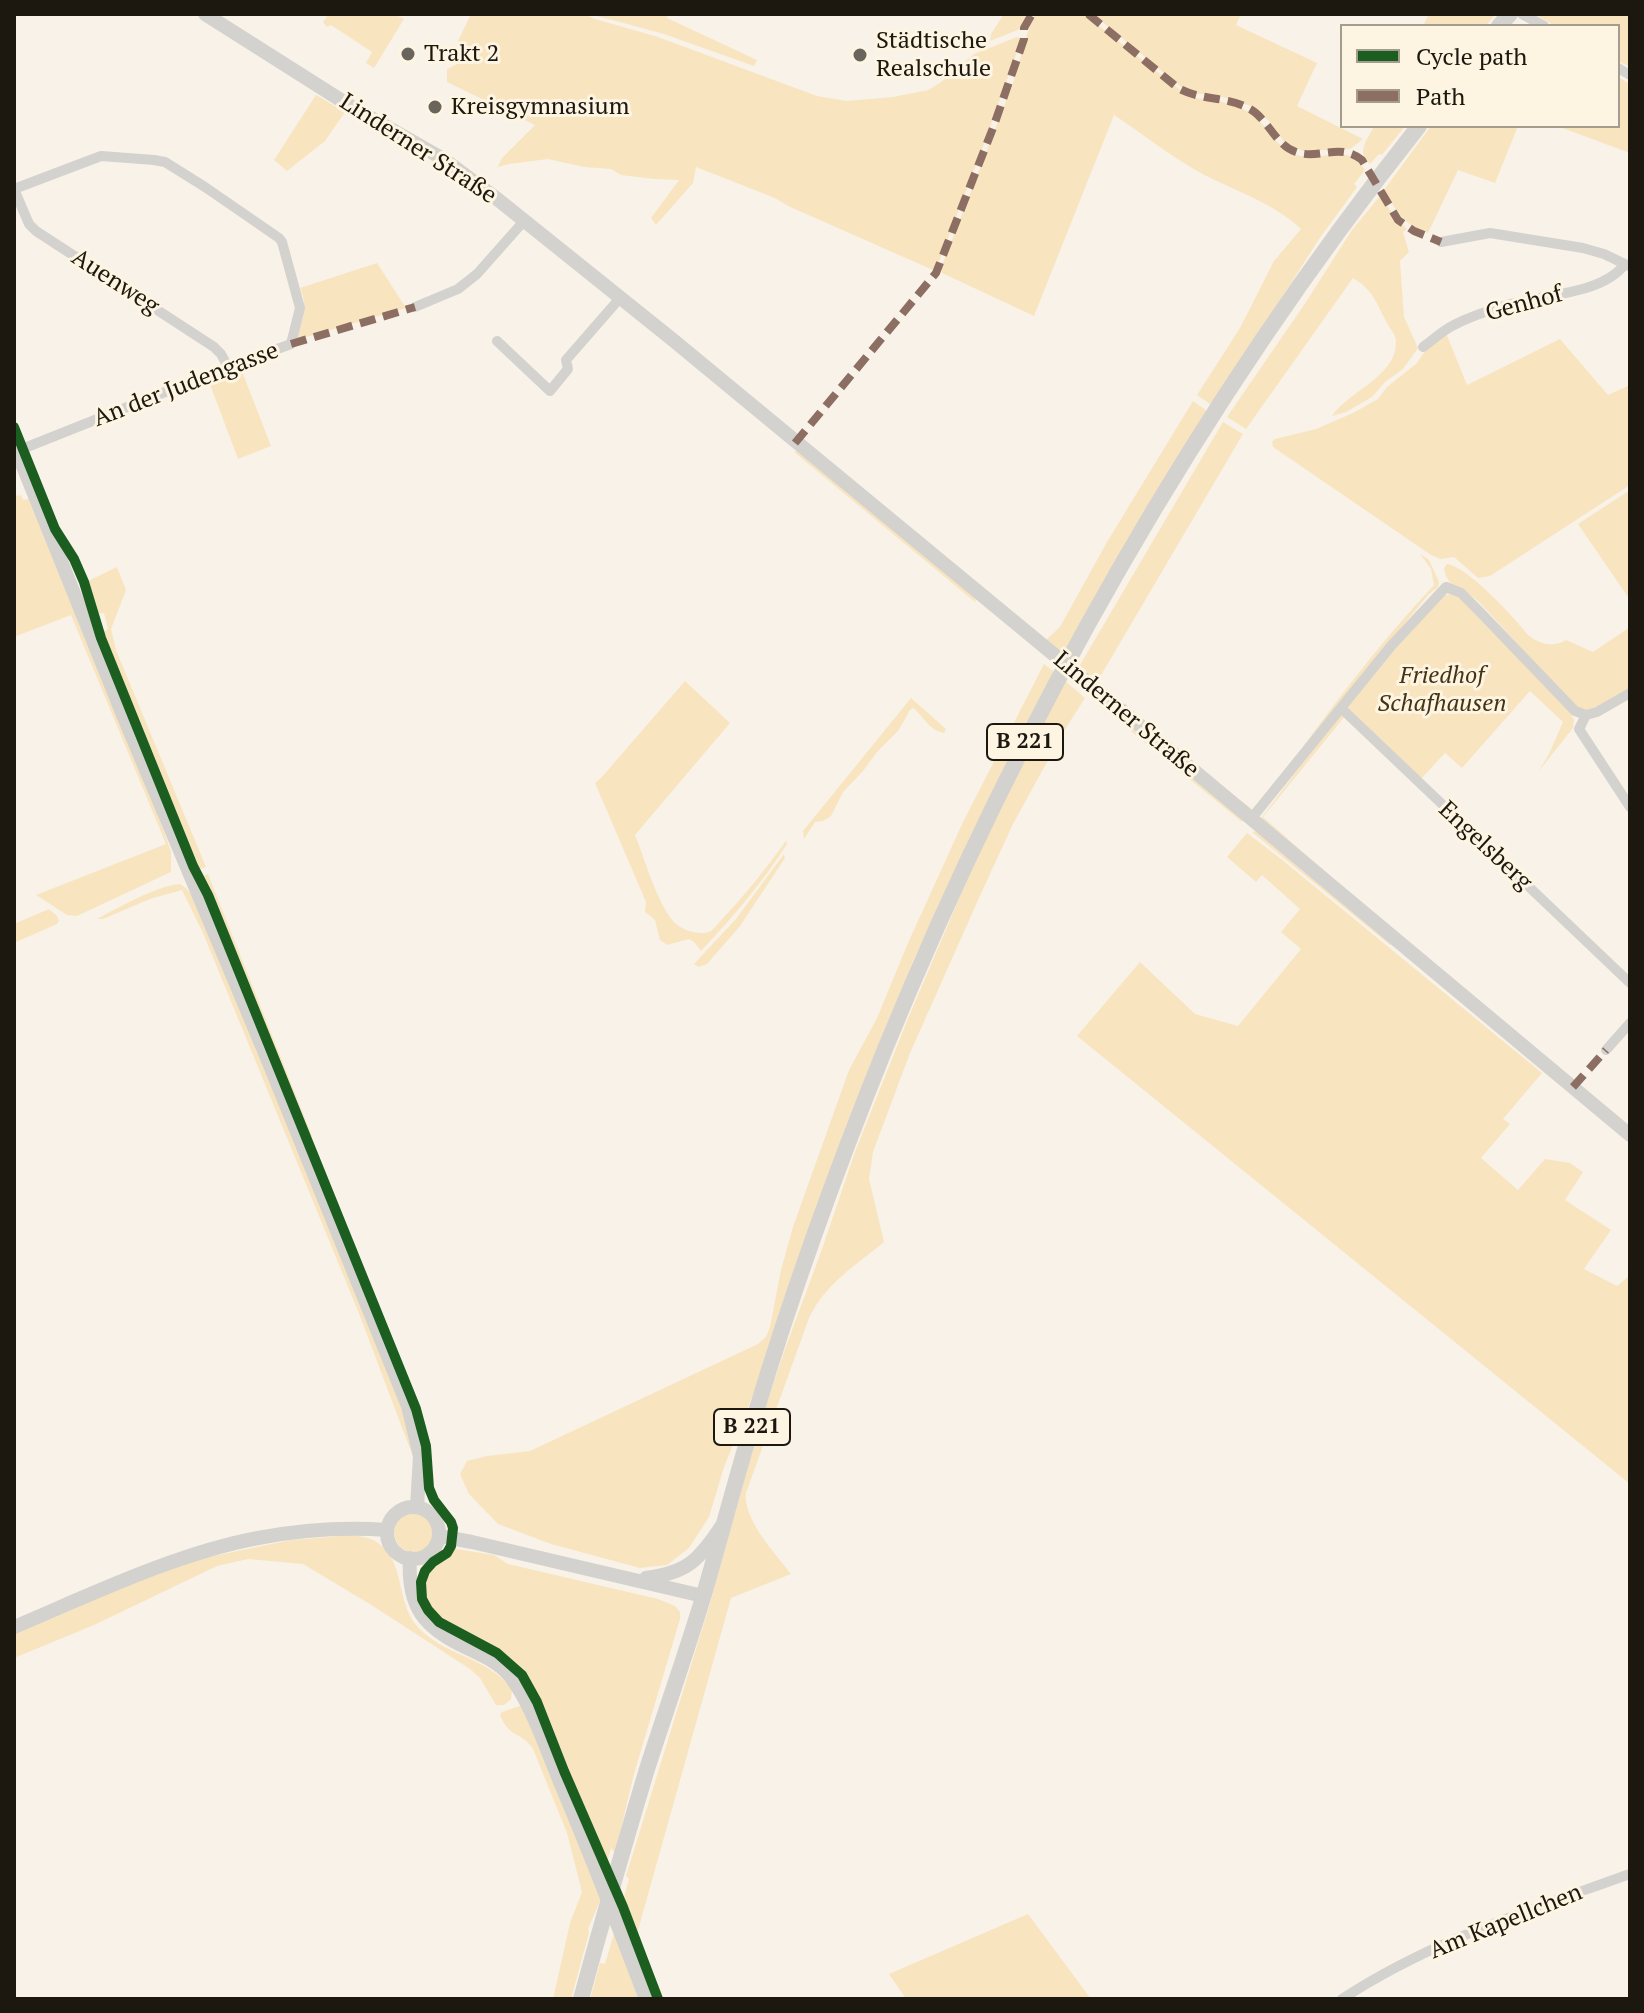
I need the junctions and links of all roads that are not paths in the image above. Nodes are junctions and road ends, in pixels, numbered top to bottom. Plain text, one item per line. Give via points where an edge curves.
1 (205, 14) edge
2 (1522, 14) edge
3 (1540, 24) edge
4 (1417, 128) edge
5 (14, 189) edge
6 (524, 221) junction
7 (1441, 242) dead end
8 (1628, 265) edge
9 (620, 298) junction
10 (415, 307) dead end
11 (497, 341) dead end
12 (1423, 347) dead end
13 (228, 367) junction
14 (16, 448) edge
15 (1630, 693) edge
16 (1341, 708) junction
17 (1586, 715) junction
18 (1630, 807) edge
19 (1251, 819) junction
20 (1630, 983) edge
21 (1630, 1023) edge
22 (1606, 1050) dead end
23 (1630, 1135) edge
24 (417, 1507) junction
25 (725, 1521) junction
26 (387, 1530) junction
27 (439, 1536) junction
28 (410, 1558) junction
29 (634, 1579) junction
30 (703, 1596) junction
31 (14, 1627) edge
32 (1630, 1874) edge
33 (581, 1999) edge
34 (646, 1999) edge
35 (1342, 1999) edge

1 - 6 main road, Linderner Straße via 445,160
2 - 3 street
4 - 25 main road, B 221 via 1205,426 1022,748 962,872 842,1160 758,1406
5 - 13 street, Auenweg via 36,231 214,347
5 - 13 street, An der Judengasse via 101,156 154,160 272,231 282,242 299,300 291,344
6 - 9 main road, Linderner Straße
6 - 10 street via 467,282
7 - 8 street, Genhof via 1490,233 1583,248
8 - 12 street, Genhof via 1585,288 1477,315
9 - 11 street via 566,360 568,369 550,391
9 - 19 main road, Linderner Straße
13 - 14 street, An der Judengasse
14 - 24 main road via 408,1406 420,1456
15 - 17 street
16 - 17 street via 1446,587 1461,593 1575,711
16 - 19 street
16 - 20 street, Engelsberg
17 - 18 street via 1579,729
19 - 23 main road, Linderner Straße
21 - 22 street
24 - 26 main road via 396,1513
24 - 27 main road via 432,1515
25 - 29 main road via 698,1558 681,1570
25 - 30 main road, B 221
26 - 28 main road via 394,1550
26 - 31 main road via 304,1531 234,1543
27 - 28 main road via 428,1554
27 - 29 main road
28 - 34 main road via 409,1581 422,1617 441,1635 504,1668 515,1683 587,1846
29 - 30 main road
30 - 33 main road, B 221
32 - 35 street, Am Kapellchen via 1480,1927

